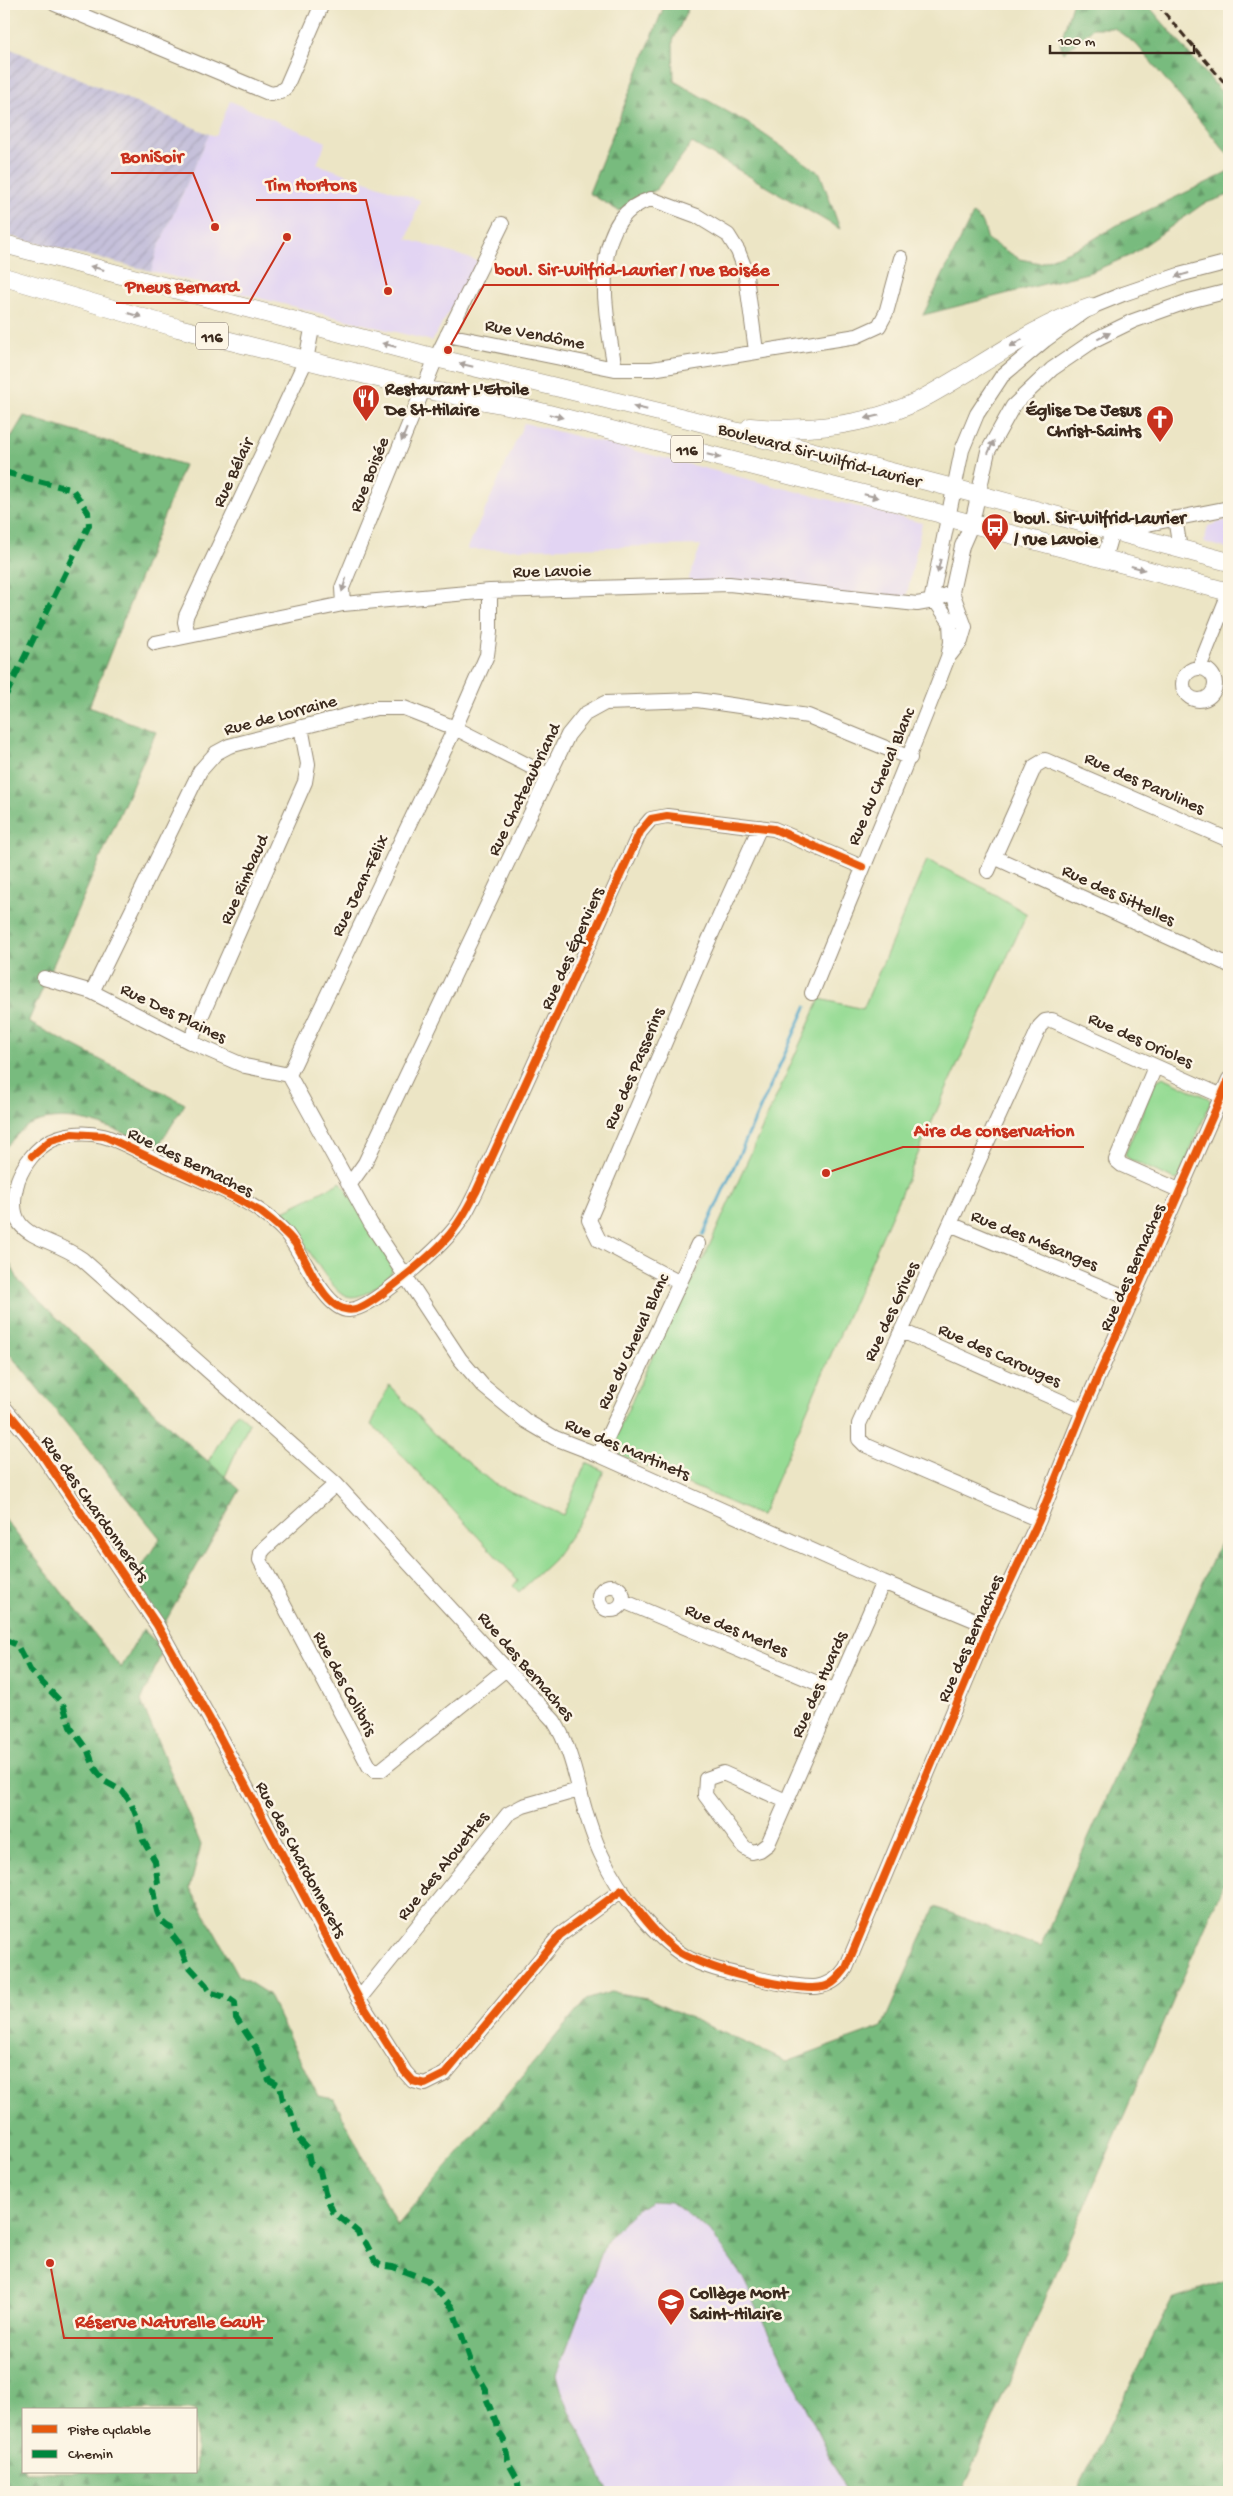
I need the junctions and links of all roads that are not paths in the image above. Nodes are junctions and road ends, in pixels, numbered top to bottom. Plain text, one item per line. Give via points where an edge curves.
1 (55, 4) edge
2 (322, 4) edge
3 (502, 224) dead end
4 (4, 244) edge
5 (901, 258) dead end
6 (1229, 262) edge
7 (4, 277) edge
8 (1229, 291) edge
9 (1091, 306) junction
10 (313, 324) junction
11 (448, 335) junction
12 (756, 351) junction
13 (436, 358) junction
14 (306, 360) junction
15 (615, 369) junction
16 (422, 390) junction
17 (688, 419) junction
18 (955, 489) junction
19 (980, 495) junction
20 (1229, 508) edge
21 (950, 518) junction
22 (1175, 518) junction
23 (972, 523) junction
24 (1112, 531) junction
25 (1180, 549) junction
26 (1104, 559) junction
27 (1229, 562) edge
28 (490, 591) junction
29 (952, 592) junction
30 (1229, 592) edge
31 (934, 601) junction
32 (343, 604) junction
33 (188, 635) junction
34 (155, 643) dead end
35 (948, 657) junction
36 (1199, 668) dead end
37 (301, 727) junction
38 (455, 728) junction
39 (910, 758) junction
40 (549, 776) junction
41 (760, 828) junction
42 (1229, 840) edge
43 (994, 857) junction
44 (862, 867) junction
45 (988, 871) dead end
46 (1229, 965) edge
47 (44, 978) dead end
48 (92, 992) junction
49 (812, 993) dead end
50 (1045, 1021) joint
51 (190, 1042) junction
52 (1155, 1067) junction
53 (289, 1075) junction
54 (1229, 1079) edge
55 (1222, 1096) junction
56 (350, 1184) junction
57 (1181, 1191) junction
58 (950, 1224) junction
59 (698, 1244) dead end
60 (405, 1274) junction
61 (680, 1283) junction
62 (1133, 1300) junction
63 (902, 1331) junction
64 (4, 1407) edge
65 (1083, 1411) junction
66 (599, 1455) junction
67 (336, 1484) junction
68 (1039, 1520) junction
69 (883, 1582) junction
70 (623, 1601) dead end
71 (989, 1626) junction
72 (506, 1669) junction
73 (836, 1691) junction
74 (579, 1790) junction
75 (786, 1801) junction
76 (622, 1890) junction
77 (359, 1999) junction

1 - 2 street via 265,93 277,94 288,84
3 - 11 street, Rue Boisée
10 -> 4 main road, Boulevard Sir-Wilfrid-Laurier / 116
5 - 12 street, Rue Vendôme via 886,313 879,326 857,336
6 -> 9 street via 1170,278
7 -> 14 main road, Boulevard Sir-Wilfrid-Laurier / 116 via 178,328
19 -> 8 street via 988,451 1013,406 1052,369 1096,340 1133,321
9 -> 17 main road via 1056,321 916,402 886,413 851,422 785,429
9 - 18 street via 1002,376 977,414 962,450
13 -> 10 main road, Boulevard Sir-Wilfrid-Laurier / 116
10 - 14 street, Rue Bélair
11 - 13 street, Rue Boisée
11 - 15 street, Rue Vendôme
12 - 15 street, Rue Vendôme via 652,369
12 - 15 street, Rue Vendôme via 745,269 728,235 698,216 651,200 624,216 609,245 604,275 606,315
13 - 16 street, Rue Boisée
17 -> 13 main road, Boulevard Sir-Wilfrid-Laurier / 116
14 - 16 main road, Boulevard Sir-Wilfrid-Laurier / 116
14 - 33 street, Rue Bélair via 186,616
16 -> 21 main road, Boulevard Sir-Wilfrid-Laurier / 116 via 533,410
16 -> 32 street, Rue Boisée via 342,588
17 - 18 main road, Boulevard Sir-Wilfrid-Laurier / 116
18 - 19 main road, Boulevard Sir-Wilfrid-Laurier / 116
18 - 21 street
19 - 23 street
19 - 24 main road, Boulevard Sir-Wilfrid-Laurier / 116
20 - 22 street
21 - 23 main road, Boulevard Sir-Wilfrid-Laurier / 116
21 -> 31 street via 933,589
22 - 24 street
22 - 25 street
23 - 26 main road, Boulevard Sir-Wilfrid-Laurier / 116
23 - 29 street via 962,546
24 - 25 main road, Boulevard Sir-Wilfrid-Laurier / 116
24 - 26 street
25 - 27 main road, Boulevard Sir-Wilfrid-Laurier / 116
26 -> 30 main road, Boulevard Sir-Wilfrid-Laurier / 116
28 - 31 street, Rue Lavoie via 730,584 905,604
28 - 32 street, Rue Lavoie
28 - 38 street, Rue Jean-Félix via 487,655
29 - 31 street, Rue Lavoie
29 - 35 street, Rue du Cheval Blanc via 965,627 961,641
30 - 36 street
31 - 35 street, Rue du Cheval Blanc via 950,622
32 - 33 street, Rue Lavoie
33 - 34 street, Rue Lavoie
35 - 39 street, Rue du Cheval Blanc
37 - 38 street, Rue de Lorraine via 391,707 420,712
37 - 48 street, Rue de Lorraine via 229,746 200,771
37 - 51 street, Rue Rimbaud via 308,764 305,782
38 - 40 street, Rue de Lorraine
38 - 53 street, Rue Jean-Félix
39 - 40 street, Rue Chateaubriand via 808,716 698,700 615,701 594,707 577,723
39 - 44 street, Rue du Cheval Blanc
40 - 56 street, Rue Chateaubriand via 365,1162
41 - 44 street, Rue des Éperviers via 774,830
41 - 60 street, Rue des Éperviers via 667,816 651,819 644,826 476,1192 444,1242
41 - 61 street, Rue des Passerins via 589,1220 599,1240
42 - 43 street, Rue des Parulines via 1045,760 1035,766
43 - 45 street
43 - 46 street, Rue des Sittelles
44 - 49 street, Rue du Cheval Blanc
47 - 48 street, Rue Des Plaines
48 - 51 street, Rue Des Plaines
50 - 52 street, Rue des Orioles via 1052,1020
50 - 58 street, Rue des Grives
51 - 53 street, Rue Des Plaines via 246,1066
52 - 55 street, Rue des Orioles
52 - 57 street via 1116,1160
53 - 56 street
54 - 55 street, Rue des Bernaches
55 - 57 street, Rue des Bernaches
56 - 60 street, Rue des Martinets via 371,1224
57 - 62 street, Rue des Bernaches
58 - 62 street, Rue des Mésanges
58 - 63 street, Rue des Grives
59 - 61 street, Rue du Cheval Blanc
60 - 66 street, Rue des Martinets via 460,1360 483,1386 526,1422 555,1438
60 - 67 street, Rue des Bernaches via 378,1297 358,1308 346,1310 337,1307 295,1244 262,1212 104,1136 72,1134 42,1146 20,1175 11,1198 13,1218 20,1227 82,1259
61 - 66 street, Rue du Cheval Blanc
62 - 65 street, Rue des Bernaches
63 - 65 street, Rue des Carouges
63 - 68 street, Rue des Grives via 859,1424 858,1439 865,1445
64 - 77 street, Rue des Chardonnerets via 39,1450 158,1625
65 - 68 street, Rue des Bernaches
66 - 69 street, Rue des Martinets
67 - 72 street, Rue des Bernaches
67 - 72 street, Rue des Colibris via 265,1548 260,1560 369,1766 381,1770
68 - 71 street, Rue des Bernaches
69 - 71 street, Rue des Martinets
69 - 73 street, Rue des Huards
70 - 73 street, Rue des Merles
71 - 76 street, Rue des Bernaches via 846,1968 833,1982 825,1987 806,1988 708,1966 663,1939
72 - 74 street, Rue des Bernaches via 562,1733
73 - 75 street, Rue des Huards
74 - 76 street, Rue des Bernaches via 600,1854
74 - 77 street, Rue des Alouettes via 523,1806 508,1814
75 - 75 street, Rue des Huards via 768,1844 752,1852 744,1847 705,1795 706,1779 723,1773
76 - 77 street, Rue des Chardonnerets via 560,1935 445,2074 435,2081 425,2084 413,2081 392,2054

